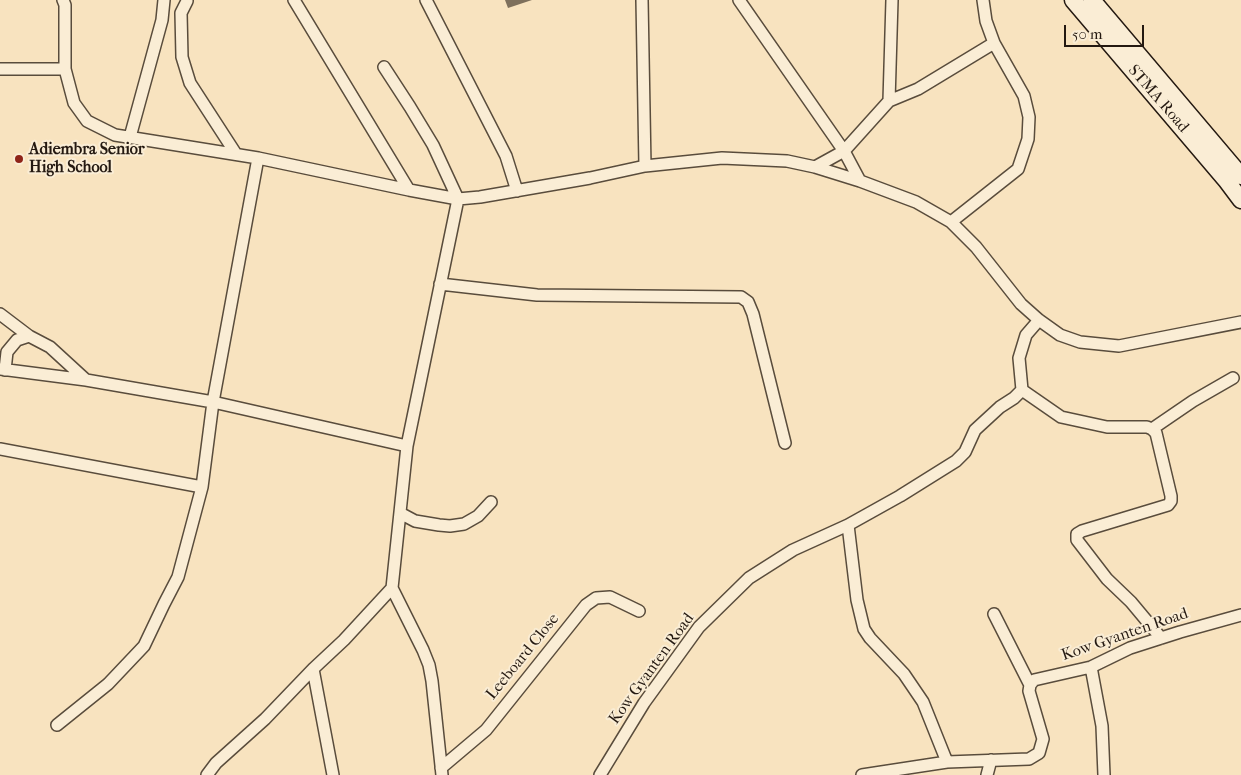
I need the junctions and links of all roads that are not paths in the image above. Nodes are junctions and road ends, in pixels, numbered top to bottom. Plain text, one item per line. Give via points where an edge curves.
1 (164, 0) edge
2 (294, 0) edge
3 (426, 0) edge
4 (642, 0) edge
5 (739, 0) edge
6 (892, 0) edge
7 (983, 0) edge
8 (1073, 0) edge
9 (1092, 0) edge
10 (187, 1) edge
11 (65, 2) edge
12 (994, 43) junction
13 (384, 67) dead end
14 (0, 69) edge
15 (64, 69) junction
16 (889, 101) junction
17 (130, 137) junction
18 (844, 151) junction
19 (236, 154) junction
20 (258, 158) junction
21 (645, 166) junction
22 (815, 168) junction
23 (1241, 176) edge
24 (860, 181) junction
25 (408, 190) junction
26 (517, 191) junction
27 (458, 199) junction
28 (1241, 200) edge
29 (951, 222) junction
30 (440, 284) junction
31 (0, 314) edge
32 (1040, 320) junction
33 (1241, 322) edge
34 (29, 336) junction
35 (2, 369) edge
36 (1233, 378) dead end
37 (86, 380) junction
38 (1022, 390) junction
39 (213, 402) junction
40 (1152, 429) junction
41 (784, 443) dead end
42 (407, 446) junction
43 (0, 449) edge
44 (202, 487) junction
45 (491, 502) dead end
46 (400, 513) junction
47 (848, 525) junction
48 (392, 588) junction
49 (639, 611) dead end
50 (994, 614) dead end
51 (1241, 615) edge
52 (1161, 638) junction
53 (1091, 667) junction
54 (312, 669) junction
55 (1030, 685) junction
56 (57, 725) dead end
57 (992, 760) junction
58 (947, 762) junction
59 (441, 772) edge
60 (207, 775) edge
61 (333, 775) edge
62 (600, 775) edge
63 (862, 775) edge
64 (987, 775) edge
65 (1104, 775) edge

1 - 17 street via 162,20
2 - 25 street
3 - 26 street via 506,156
4 - 21 street
5 - 18 street
6 - 16 street
7 - 12 street
8 - 28 main road, STMA Road
9 - 23 main road, STMA Road
10 - 19 street via 181,13 182,57 190,82
11 - 15 street
12 - 16 street via 918,89
12 - 29 street via 1024,96 1029,116 1028,139 1018,169
13 - 27 street via 433,145
14 - 15 street
15 - 17 street via 74,103 87,122 115,135
16 - 18 street
17 - 19 street
18 - 22 street
18 - 24 street
19 - 20 street
20 - 25 street
20 - 39 street
21 - 22 street via 722,158 787,161
21 - 26 street
22 - 24 street
24 - 29 street via 916,202
25 - 27 street
26 - 27 street
27 - 30 street
29 - 32 street via 976,247 1022,304
30 - 41 street via 537,295 741,297 748,302 753,314
30 - 42 street
31 - 34 street
32 - 33 street via 1060,335 1080,342 1119,346
32 - 38 street via 1026,335 1019,358
34 - 35 street via 17,340 6,352
34 - 37 street via 50,347
35 - 37 street
36 - 40 street
37 - 39 street
38 - 40 street via 1061,417 1107,427
38 - 47 street, Kow Gyanten Road via 976,430 965,452 956,461
39 - 42 street
39 - 44 street
40 - 52 street via 1156,433 1171,501 1082,531 1077,534 1077,540
42 - 46 street
43 - 44 street
44 - 56 street via 178,577 144,646 108,684
45 - 46 street via 478,516 464,524 450,526 415,521
46 - 48 street
47 - 58 street via 857,600 864,629 904,674 923,702
47 - 62 street, Kow Gyanten Road via 793,550 749,578 699,627 644,703
48 - 54 street
48 - 59 street via 429,665
49 - 59 street, Leeboard Close via 610,597 596,598 586,605 486,730
50 - 55 street
51 - 52 street, Kow Gyanten Road
52 - 53 street, Kow Gyanten Road via 1130,648
53 - 55 street, Kow Gyanten Road via 1034,680
53 - 65 street via 1102,726
54 - 60 street
54 - 61 street
55 - 57 street via 1043,739 1039,753 1029,759
57 - 58 street
57 - 64 street
58 - 63 street

